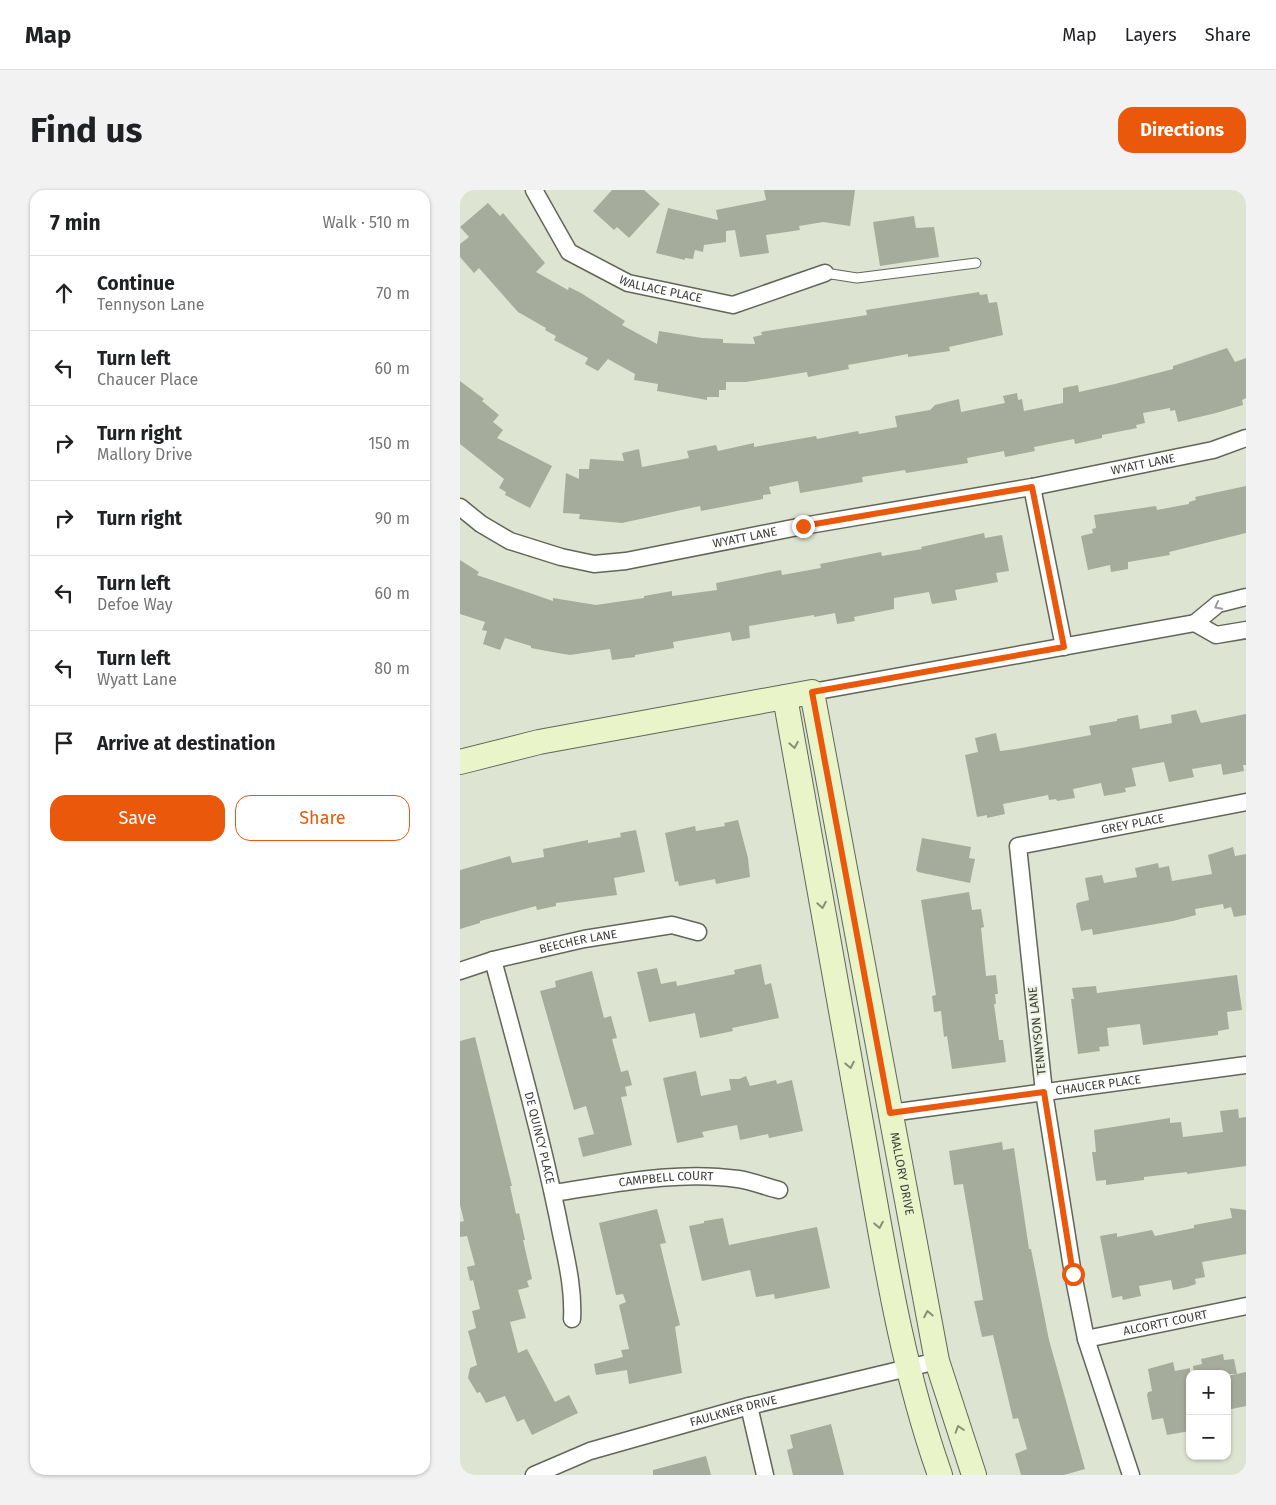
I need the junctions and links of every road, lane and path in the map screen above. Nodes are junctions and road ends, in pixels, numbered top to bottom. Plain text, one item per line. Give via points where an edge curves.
1 (534, 190) edge
2 (976, 263) dead end
3 (825, 273) joint
4 (1246, 438) edge
5 (1032, 487) junction
6 (460, 507) edge
7 (1246, 597) edge
8 (1195, 623) junction
9 (1246, 630) edge
10 (1064, 647) junction
11 (812, 692) junction
12 (785, 697) junction
13 (460, 762) edge
14 (1246, 802) edge
15 (1018, 846) joint
16 (698, 932) dead end
17 (493, 960) junction
18 (460, 971) edge
19 (1246, 1066) edge
20 (1044, 1092) junction
21 (890, 1113) junction
22 (779, 1190) dead end
23 (553, 1193) junction
24 (1246, 1306) edge
25 (572, 1319) dead end
26 (1086, 1338) junction
27 (937, 1361) junction
28 (909, 1368) junction
29 (749, 1406) junction
30 (534, 1475) edge
31 (765, 1475) edge
32 (940, 1475) edge
33 (974, 1475) edge
34 (1131, 1475) edge

1 - 3 street, WALLACE PLACE via 569,252 628,283 733,305
2 - 3 lane via 857,278
4 - 5 street, WYATT LANE via 1213,450
5 - 6 street, WYATT LANE via 803,526 626,561 594,564 510,541
5 - 10 street
7 -> 8 street via 1218,604
8 - 9 street via 1216,635
8 - 10 street
10 - 11 street
11 - 12 main road
11 - 21 main road, MALLORY DRIVE
12 - 13 main road via 539,742
12 -> 28 main road via 874,1201
14 - 15 street, GREY PLACE
15 - 20 street, TENNYSON LANE
16 - 17 street, BEECHER LANE via 672,925
17 - 18 street, BEECHER LANE
17 - 23 street, DE QUINCY PLACE
19 - 20 street, CHAUCER PLACE
20 - 21 street, CHAUCER PLACE
20 - 26 street, TENNYSON LANE
27 -> 21 main road, MALLORY DRIVE
22 - 23 street, CAMPBELL COURT via 740,1179 692,1176
23 - 25 street, DE QUINCY PLACE via 573,1296
24 - 26 street, ALCORTT COURT
26 - 34 street, TENNYSON LANE
27 - 28 street, FAULKNER DRIVE
33 -> 27 main road, MALLORY DRIVE
28 - 29 street, FAULKNER DRIVE
28 - 32 main road
29 - 30 street, FAULKNER DRIVE via 590,1451
29 - 31 street

